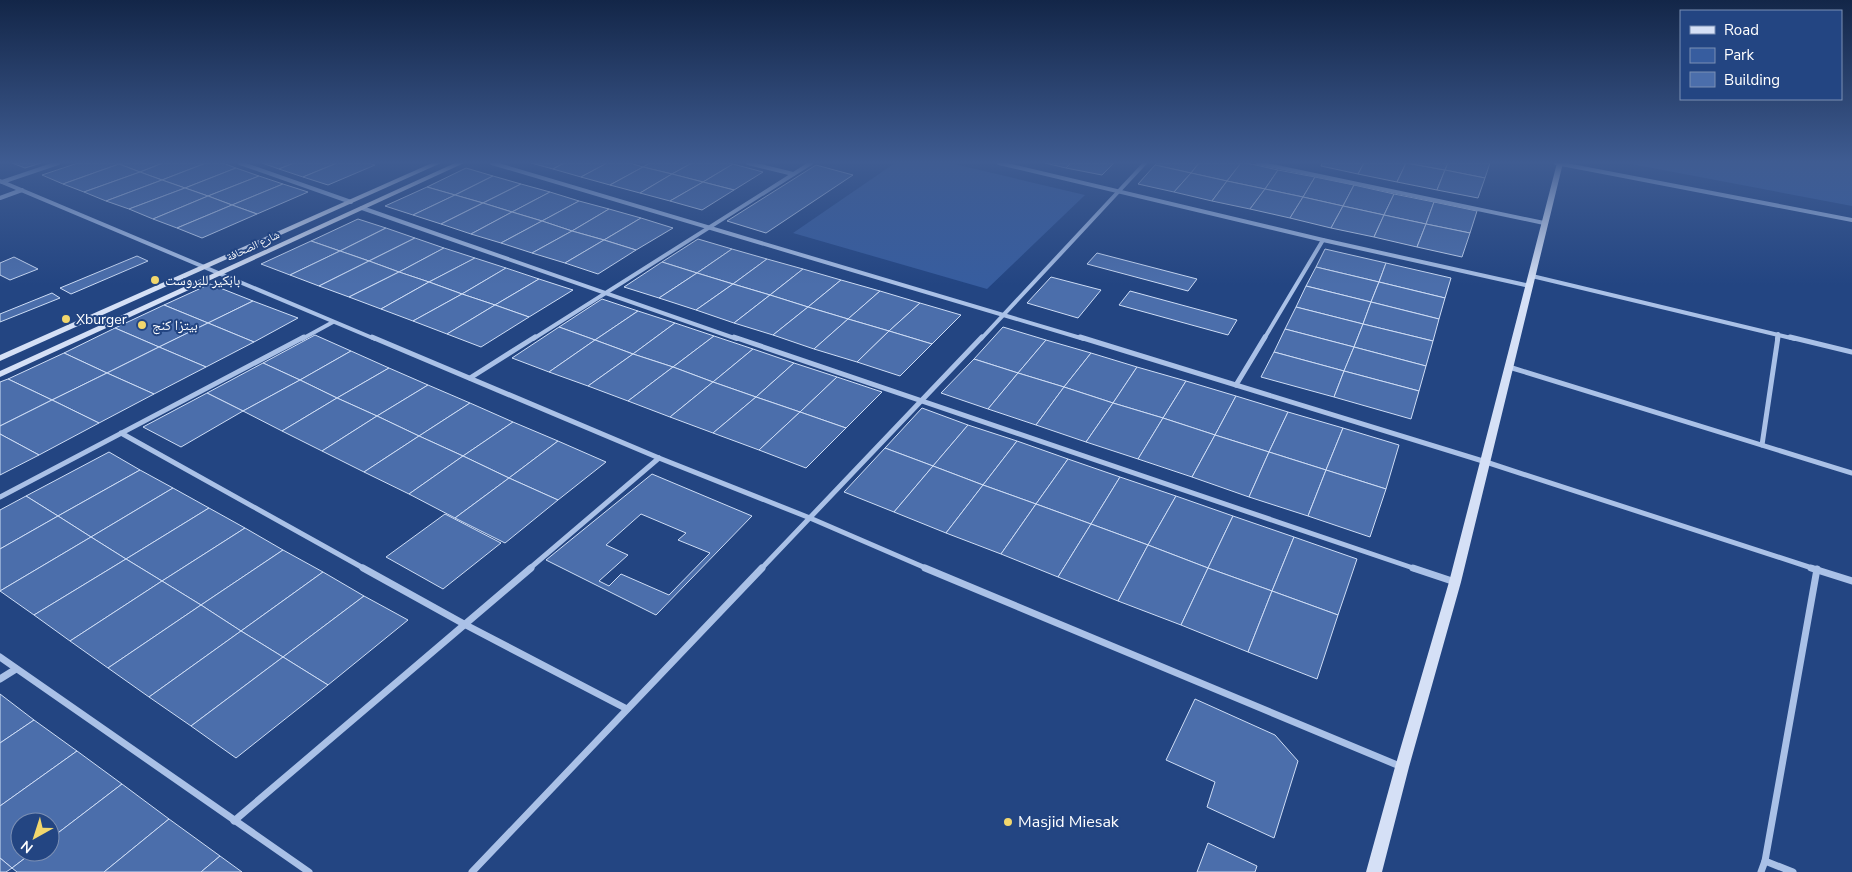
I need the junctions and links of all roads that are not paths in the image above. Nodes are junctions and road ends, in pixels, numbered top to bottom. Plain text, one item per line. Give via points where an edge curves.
1 (54, 204) edge
2 (347, 204) edge
3 (371, 204) edge
4 (631, 204) edge
5 (747, 204) edge
6 (1104, 204) edge
7 (1170, 204) edge
8 (1452, 204) edge
9 (1549, 204) edge
10 (1768, 204) edge
11 (362, 208) junction
12 (1852, 220) edge
13 (1544, 223) junction
14 (711, 227) junction
15 (1323, 240) junction
16 (202, 267) junction
17 (220, 273) junction
18 (1531, 281) junction
19 (608, 292) junction
20 (1004, 314) junction
21 (333, 322) junction
22 (1778, 334) junction
23 (1852, 352) edge
24 (0, 358) edge
25 (1509, 367) junction
26 (0, 374) edge
27 (470, 378) junction
28 (1236, 385) junction
29 (920, 402) junction
30 (120, 433) junction
31 (1762, 445) junction
32 (659, 458) junction
33 (1486, 462) junction
34 (1852, 473) edge
35 (0, 497) edge
36 (810, 518) junction
37 (1817, 569) junction
38 (1852, 580) edge
39 (1455, 582) junction
40 (464, 624) junction
41 (0, 656) edge
42 (16, 669) junction
43 (0, 679) edge
44 (627, 709) junction
45 (1402, 767) junction
46 (234, 821) junction
47 (1764, 861) junction
48 (309, 872) edge
49 (472, 872) edge
50 (1374, 872) edge
51 (1761, 872) edge
52 (1793, 872) edge

1 - 16 street
2 - 16 street, شارع الصحافة
3 - 11 street, شارع الصحافة
4 - 14 street
5 - 14 street
6 - 20 street
7 - 15 street
8 - 13 street
9 - 13 street
10 - 12 street
11 - 17 street, شارع الصحافة
11 - 19 street
13 - 18 street
14 - 19 street
14 - 20 street
15 - 18 street
15 - 28 street
16 - 17 street
16 - 24 street, شارع الصحافة
17 - 21 street
17 - 26 street, شارع الصحافة
18 - 22 street
18 - 25 street
19 - 27 street
19 - 29 street
20 - 28 street
20 - 29 street
21 - 27 street
21 - 30 street
22 - 23 street
22 - 31 street
25 - 31 street
25 - 33 street
27 - 32 street
28 - 33 street
29 - 36 street
29 - 39 street
30 - 35 street
30 - 40 street
31 - 34 street
32 - 36 street
32 - 40 street
33 - 37 street
33 - 39 street
36 - 44 street
36 - 45 street
37 - 38 street
37 - 47 street
39 - 45 street
40 - 44 street
40 - 46 street
41 - 42 street
42 - 43 street
42 - 46 street
44 - 49 street
45 - 50 street
46 - 48 street
47 - 51 street
47 - 52 street

